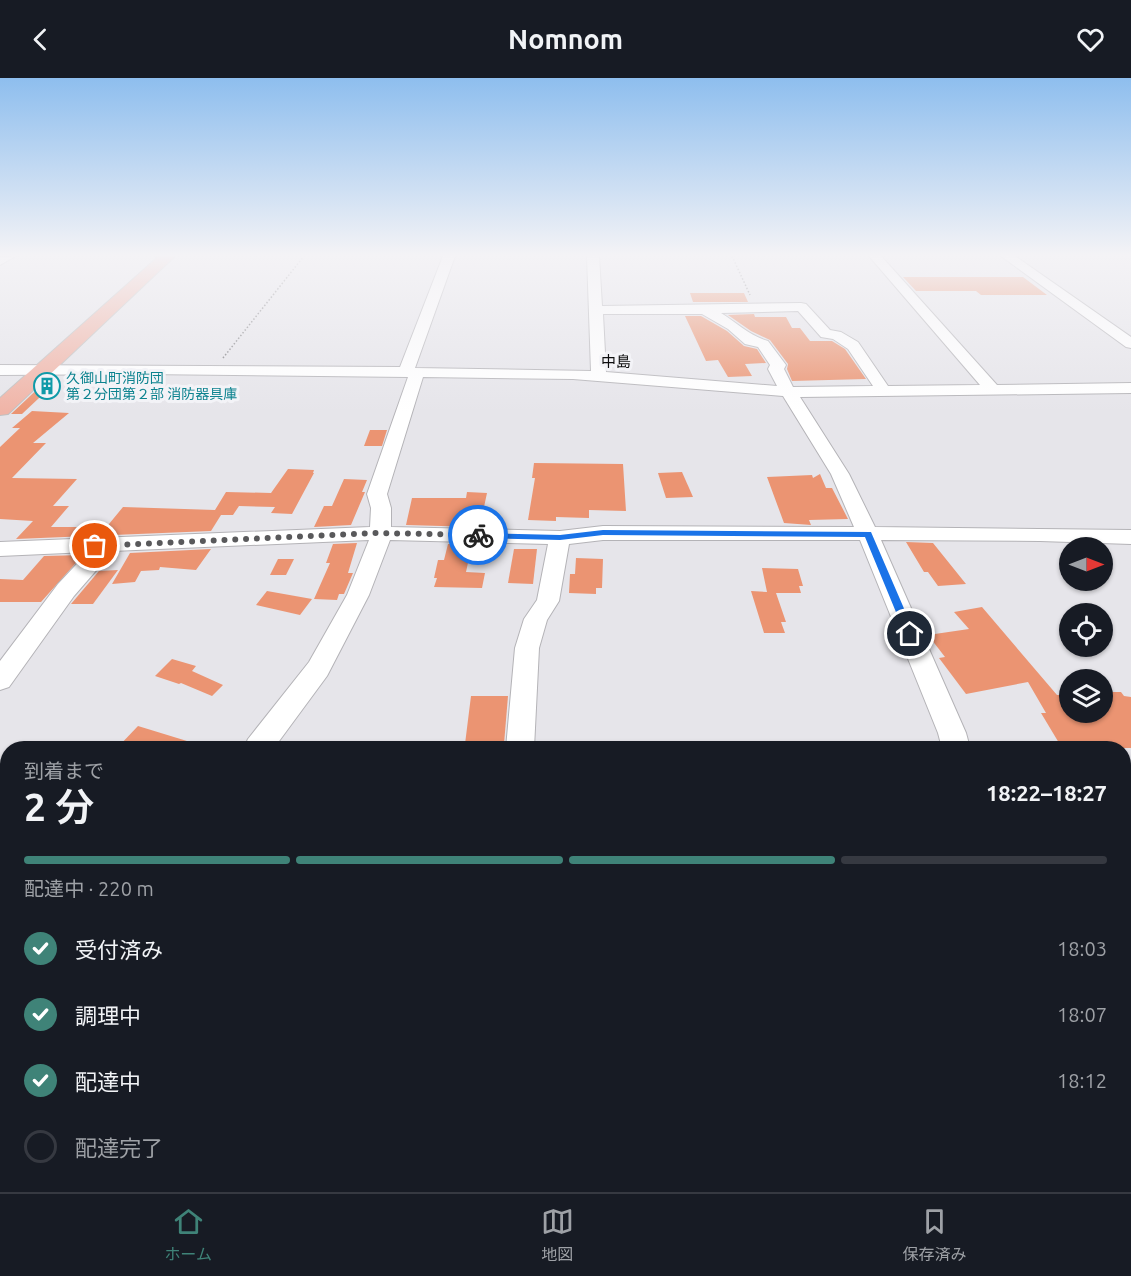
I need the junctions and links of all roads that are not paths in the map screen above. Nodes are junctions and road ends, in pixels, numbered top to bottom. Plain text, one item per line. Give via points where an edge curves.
1 (111, 308) edge
2 (432, 308) edge
3 (779, 308) edge
4 (802, 308) edge
5 (921, 308) edge
6 (1080, 308) edge
7 (1095, 308) edge
8 (596, 310) joint
9 (705, 310) junction
10 (1131, 333) edge
11 (1131, 344) edge
12 (0, 370) edge
13 (44, 370) junction
14 (411, 373) junction
15 (599, 375) junction
16 (991, 388) junction
17 (1131, 388) edge
18 (883, 390) junction
19 (788, 392) junction
20 (0, 409) edge
21 (378, 533) junction
22 (868, 534) junction
23 (1131, 537) edge
24 (560, 538) junction
25 (107, 545) junction
26 (0, 549) edge
27 (0, 680) edge
28 (263, 741) edge
29 (520, 741) edge
30 (954, 741) edge

1 - 13 main road
2 - 14 street
3 - 9 street
4 - 18 street via 826,334 847,339
5 - 16 street
6 - 11 street
7 - 10 street
8 - 9 street
8 - 15 street
9 - 19 street via 750,341 763,344
12 - 13 street
13 - 14 street
13 - 20 main road
14 - 15 street
14 - 21 street via 377,494 381,508
15 - 19 street
16 - 17 street
16 - 18 street
18 - 19 street
19 - 22 street via 840,474
21 - 24 street
21 - 25 street
21 - 28 street via 380,538 358,595 318,669
22 - 23 street
22 - 24 street via 603,533
22 - 30 street
24 - 29 street via 548,601 536,619 527,648
25 - 26 street
25 - 27 street via 66,590

